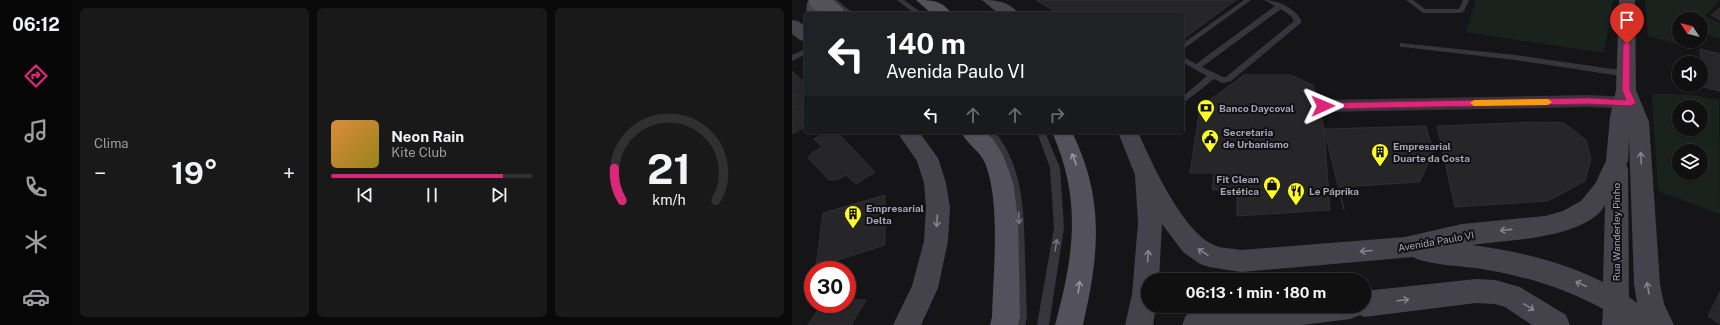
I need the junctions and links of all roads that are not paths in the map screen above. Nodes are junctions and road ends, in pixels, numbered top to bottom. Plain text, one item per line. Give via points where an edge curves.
1 (818, 0) edge
2 (833, 0) edge
3 (900, 0) edge
4 (924, 0) edge
5 (990, 0) edge
6 (1248, 0) edge
7 (1267, 0) edge
8 (1409, 0) edge
9 (1466, 0) edge
10 (1627, 0) edge
11 (1280, 6) junction
12 (815, 12) edge
13 (833, 12) edge
14 (848, 12) edge
15 (917, 12) edge
16 (940, 12) edge
17 (1007, 12) edge
18 (792, 24) edge
19 (804, 34) edge
20 (1403, 45) dead end
21 (1184, 47) edge
22 (804, 52) edge
23 (792, 58) edge
24 (1184, 60) edge
25 (1197, 67) junction
26 (1212, 76) junction
27 (1627, 92) junction
28 (1184, 99) edge
29 (1323, 106) dead end
30 (909, 134) edge
31 (973, 134) edge
32 (992, 134) edge
33 (1042, 134) edge
34 (1063, 134) edge
35 (1132, 135) edge
36 (1617, 161) junction
37 (1146, 175) junction
38 (1008, 180) junction
39 (1404, 248) junction
40 (1371, 303) edge
41 (1302, 313) edge
42 (1616, 314) edge
43 (1234, 323) edge
44 (907, 325) edge
45 (1004, 325) edge
46 (1019, 325) edge
47 (1043, 325) edge
48 (1069, 325) edge
49 (1139, 325) edge
50 (1196, 325) edge
51 (1556, 325) edge
52 (1644, 325) edge
53 (1660, 325) edge

1 - 12 main road via 815,3
1 - 13 main road, bridge
2 - 14 lane
3 - 15 lane
4 - 16 main road
5 - 17 main road
6 - 21 lane
7 - 11 lane
8 - 9 lane via 1423,11 1461,11
10 - 27 main road, Avenida Paulo VI
11 - 25 lane
11 - 26 lane via 1295,16 1298,20 1296,24 1228,79 1222,80
18 - 19 main road
20 - 27 lane via 1579,66
22 - 23 lane
24 - 25 lane
25 - 26 lane
26 - 28 lane
27 - 29 street via 1588,101
27 - 36 main road, Avenida Paulo VI via 1620,117
53 -> 27 main road, Avenida Paulo VI via 1651,305 1647,284 1639,122
30 -> 44 main road via 927,158 935,183 938,207 936,241 925,288
31 - 38 main road via 985,145
32 - 38 lane via 1007,156
47 -> 33 lane via 1059,228 1055,168
48 -> 34 main road via 1078,294 1082,264 1084,196 1077,168
35 - 37 main road
36 -> 39 main road, Avenida Paulo VI via 1604,190 1589,208 1569,219 1545,226 1462,235
36 - 42 main road, Rua Wanderley Pinho
39 -> 37 main road, Avenida Paulo VI via 1241,261 1209,256 1192,244 1172,220
49 -> 37 main road via 1145,295 1150,223
38 - 45 main road
38 -> 46 lane via 1019,216
42 -> 39 main road via 1569,278 1543,269 1492,259
40 -> 51 main road via 1476,291 1495,292 1511,296
41 - 43 main road
42 - 52 main road
43 - 50 main road

